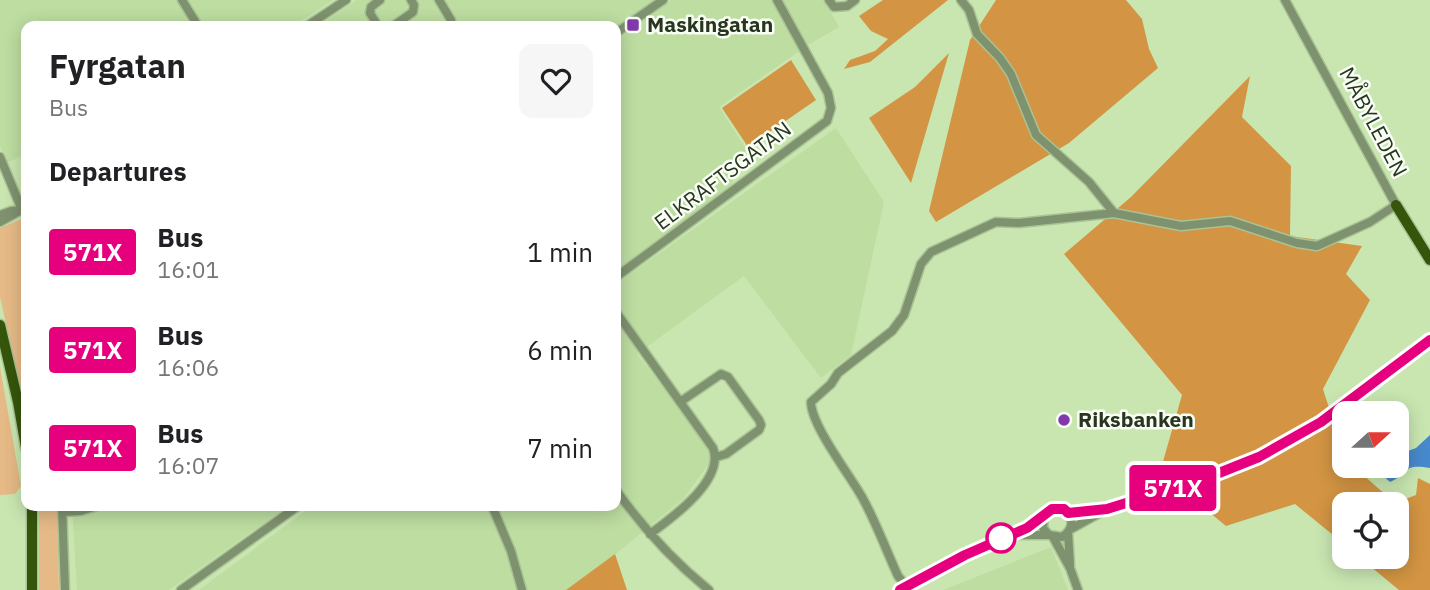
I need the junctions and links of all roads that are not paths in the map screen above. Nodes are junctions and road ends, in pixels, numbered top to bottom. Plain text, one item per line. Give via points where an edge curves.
1 (182, 0) edge
2 (346, 0) edge
3 (380, 0) edge
4 (411, 0) edge
5 (439, 0) edge
6 (663, 0) edge
7 (777, 0) edge
8 (829, 0) edge
9 (855, 0) edge
10 (961, 0) edge
11 (1285, 0) edge
12 (451, 20) dead end
13 (195, 21) edge
14 (314, 21) edge
15 (376, 21) edge
16 (400, 21) edge
17 (621, 29) edge
18 (0, 157) edge
19 (21, 202) edge
20 (1396, 205) junction
21 (21, 209) edge
22 (21, 211) edge
23 (1114, 213) junction
24 (0, 215) edge
25 (0, 222) edge
26 (1430, 260) edge
27 (621, 273) edge
28 (621, 319) edge
29 (0, 325) edge
30 (1430, 340) edge
31 (680, 402) junction
32 (21, 419) edge
33 (716, 457) junction
34 (621, 496) edge
35 (1107, 509) junction
36 (32, 511) edge
37 (62, 511) edge
38 (292, 511) edge
39 (494, 511) edge
40 (1068, 513) junction
41 (1044, 516) junction
42 (1070, 531) junction
43 (650, 534) junction
44 (1051, 536) junction
45 (989, 544) junction
46 (1070, 568) junction
47 (32, 588) edge
48 (903, 588) edge
49 (65, 590) edge
50 (181, 590) edge
51 (522, 590) edge
52 (709, 590) edge
53 (1078, 590) edge

1 - 13 street
2 - 14 street
3 - 15 street via 371,7
4 - 16 street via 414,12
5 - 12 street
6 - 17 street
7 - 27 street, ELKRAFTSGATAN via 828,93 831,108 827,121
8 - 9 street via 834,8
10 - 23 street via 977,34 1011,74 1036,135 1089,181
11 - 20 street, MÅBYLEDEN
18 - 19 street
20 - 23 street via 1317,246 1230,221 1181,226
20 - 26 main road, MÅBYLEDEN
21 - 24 street
22 - 25 street
23 - 48 street via 996,222 931,251 921,264 904,315 892,331 838,373 811,402 819,429 862,497
28 - 31 street
29 - 32 main road
30 - 35 street via 1321,422 1277,448 1209,477
31 - 33 street
31 - 33 street via 722,374 759,420 758,430
33 - 43 street via 712,473 695,495
34 - 43 street
35 - 40 street
35 - 42 street
36 - 47 main road
37 - 49 street
38 - 50 street
39 - 51 street
40 - 41 street via 1058,508
40 - 42 street
41 - 44 street via 1043,528
41 - 45 street
42 - 44 street via 1062,537
42 - 46 street
43 - 52 street
44 - 45 street via 1017,535
44 - 46 street
45 - 48 street
46 - 53 street

